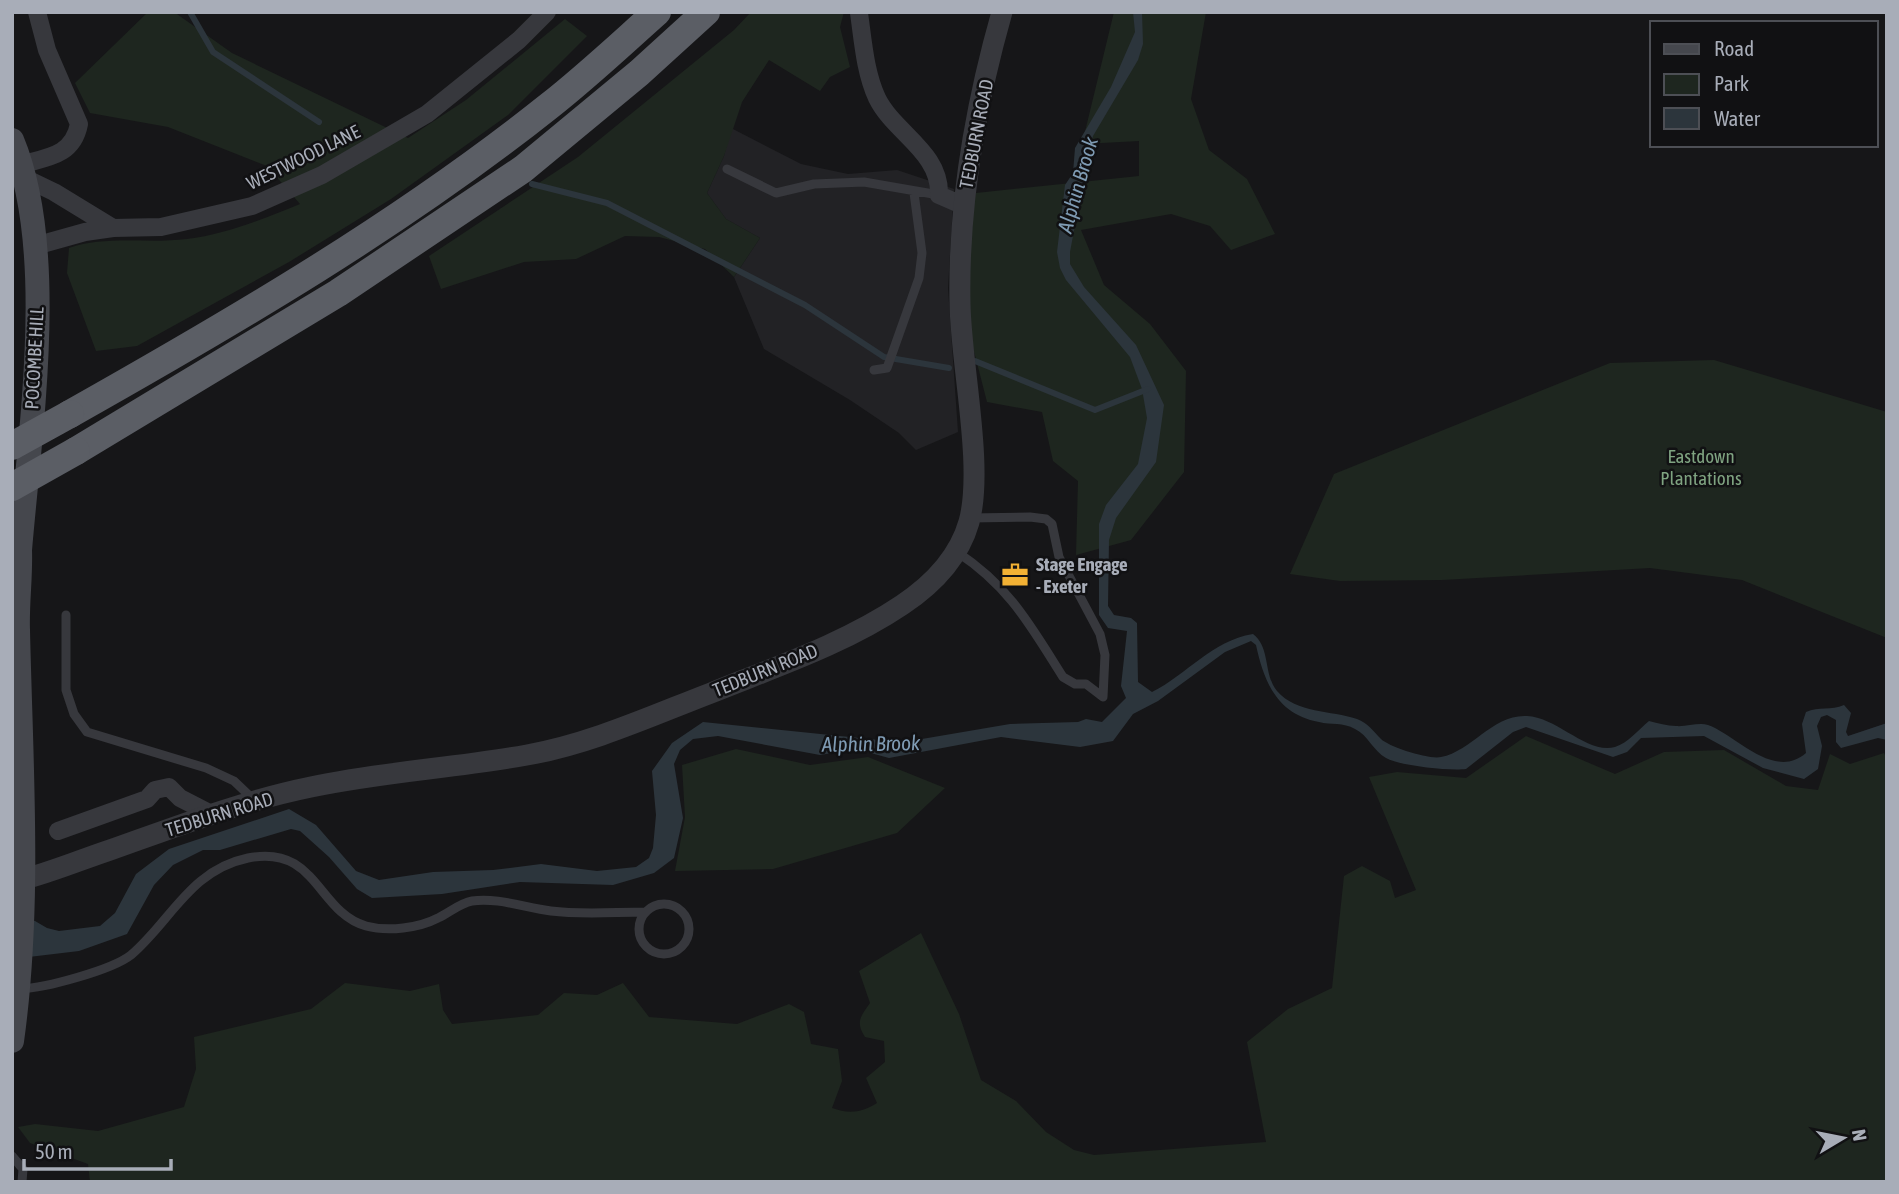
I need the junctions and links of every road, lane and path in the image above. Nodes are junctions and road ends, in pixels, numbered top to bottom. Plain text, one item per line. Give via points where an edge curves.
1 (37, 12) edge
2 (547, 12) edge
3 (657, 12) edge
4 (706, 12) edge
5 (1002, 12) edge
6 (859, 13) edge
7 (12, 139) edge
8 (727, 169) dead end
9 (25, 172) junction
10 (914, 192) junction
11 (939, 195) junction
12 (962, 205) junction
13 (113, 228) junction
14 (36, 246) junction
15 (874, 370) dead end
16 (12, 446) edge
17 (12, 487) edge
18 (970, 518) junction
19 (957, 552) junction
20 (66, 615) dead end
21 (255, 801) junction
22 (212, 815) junction
23 (58, 831) dead end
24 (21, 880) junction
25 (646, 912) junction
26 (18, 989) junction
27 (12, 1041) edge
28 (12, 1156) edge
29 (22, 1182) edge

1 - 9 street via 47,50 79,124 65,152
2 - 13 street, WESTWOOD LANE via 428,114 322,175 252,206 161,227
3 - 16 highway, bridge via 549,106 385,223 176,354
4 - 17 highway, bridge via 523,169 338,293
5 - 12 street, TEDBURN ROAD
6 - 11 street via 867,69 877,98 933,165 940,179
7 - 9 main road, POCOMBE HILL
8 - 10 lane via 776,193 814,184 864,182
9 - 13 street
9 - 14 main road, POCOMBE HILL
10 - 11 lane
10 - 15 lane via 922,253 919,278 887,368
11 - 12 street
12 - 18 street, TEDBURN ROAD via 960,308 973,471
13 - 14 street, WESTWOOD LANE
14 - 24 main road, POCOMBE HILL via 33,395 17,626 24,821
18 - 19 street, TEDBURN ROAD
18 - 19 lane via 1030,517 1052,524 1059,557 1100,634 1105,655 1103,696 1086,684 1063,677 1014,601 986,572
19 - 21 street, TEDBURN ROAD via 903,605 869,624 800,657 569,746 312,787
20 - 21 lane via 66,690 74,714 87,732 206,768 234,781
21 - 22 street, TEDBURN ROAD
22 - 23 street via 163,787 147,799
22 - 24 street, TEDBURN ROAD
24 - 26 main road, POCOMBE HILL
25 - 25 lane via 665,904 680,910 689,932 682,947 659,953 645,945 639,930
25 - 26 lane via 552,911 471,901 415,927 368,926 349,918 304,869 279,860 248,859 219,869 198,883 130,956 82,975
26 - 27 main road, POCOMBE HILL
28 - 29 lane via 23,1169

